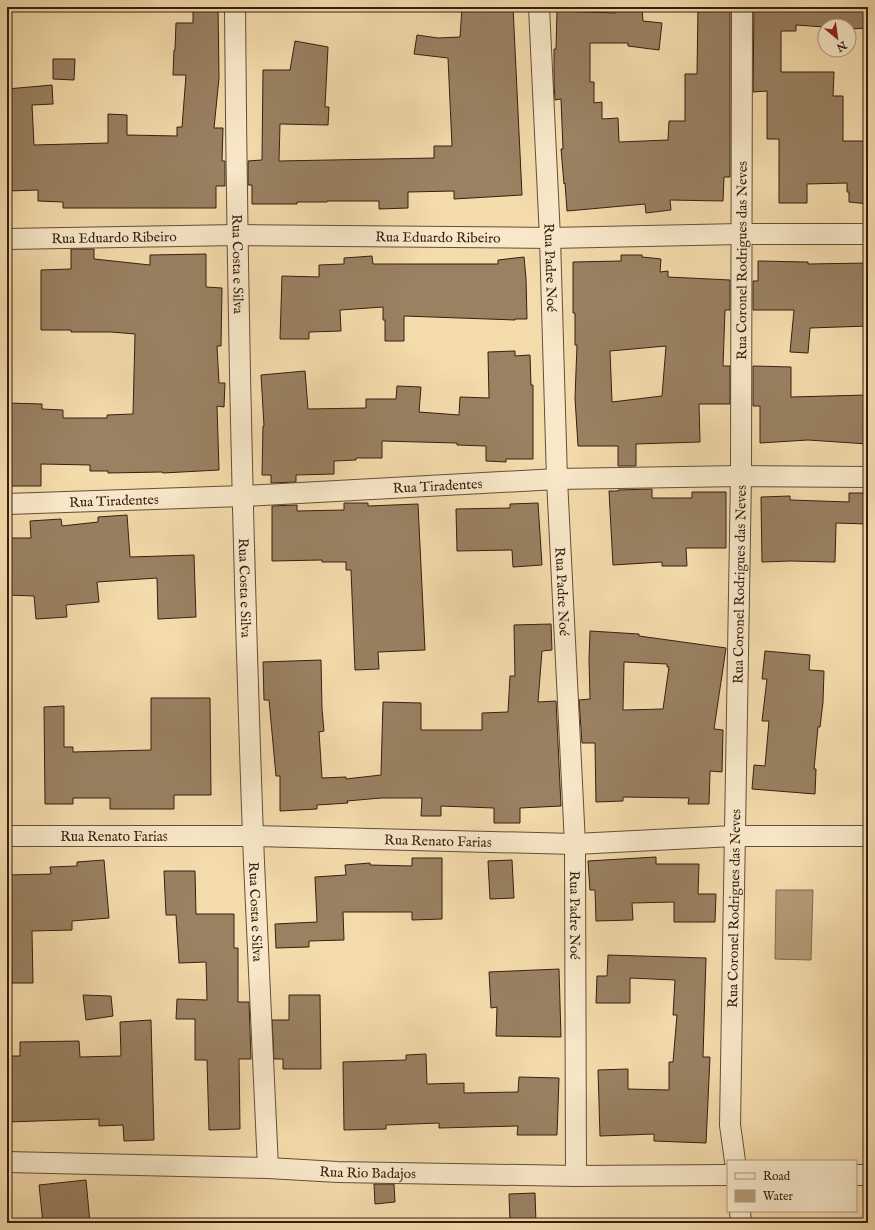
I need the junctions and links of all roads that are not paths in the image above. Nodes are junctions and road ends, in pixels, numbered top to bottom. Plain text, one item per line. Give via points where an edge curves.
1 (235, 7) edge
2 (539, 7) edge
3 (742, 7) edge
4 (740, 234) junction
5 (868, 234) edge
6 (237, 235) junction
7 (550, 238) junction
8 (7, 240) edge
9 (741, 476) junction
10 (868, 477) edge
11 (557, 478) junction
12 (243, 496) junction
13 (7, 504) edge
14 (7, 836) edge
15 (253, 836) junction
16 (734, 836) junction
17 (868, 836) edge
18 (575, 844) junction
19 (735, 1160) edge
20 (7, 1162) edge
21 (268, 1168) junction
22 (727, 1175) edge
23 (857, 1175) edge
24 (868, 1175) edge
25 (576, 1176) junction
26 (740, 1212) edge
27 (741, 1223) edge

1 - 6 street, Rua Costa e Silva
2 - 7 street, Rua Padre Noé
3 - 4 street, Rua Coronel Rodrigues das Neves
4 - 5 street, Rua Eduardo Ribeiro
4 - 7 street, Rua Eduardo Ribeiro
4 - 9 street, Rua Coronel Rodrigues das Neves
6 - 7 street, Rua Eduardo Ribeiro
6 - 8 street, Rua Eduardo Ribeiro
6 - 12 street, Rua Costa e Silva
7 - 11 street, Rua Padre Noé
9 - 10 street, Rua Tiradentes
9 - 11 street, Rua Tiradentes
9 - 16 street, Rua Coronel Rodrigues das Neves
11 - 12 street, Rua Tiradentes
11 - 18 street, Rua Padre Noé
12 - 13 street, Rua Tiradentes
12 - 15 street, Rua Costa e Silva
14 - 15 street, Rua Renato Farias
15 - 18 street, Rua Renato Farias
15 - 21 street, Rua Costa e Silva
16 - 17 street, Rua Renato Farias
16 - 18 street, Rua Renato Farias
16 - 19 street, Rua Coronel Rodrigues das Neves via 730,1125
18 - 25 street, Rua Padre Noé
20 - 21 street, Rua Rio Badajos
21 - 25 street, Rua Rio Badajos via 338,1172
22 - 25 street, Rua Rio Badajos
23 - 24 street
26 - 27 street

